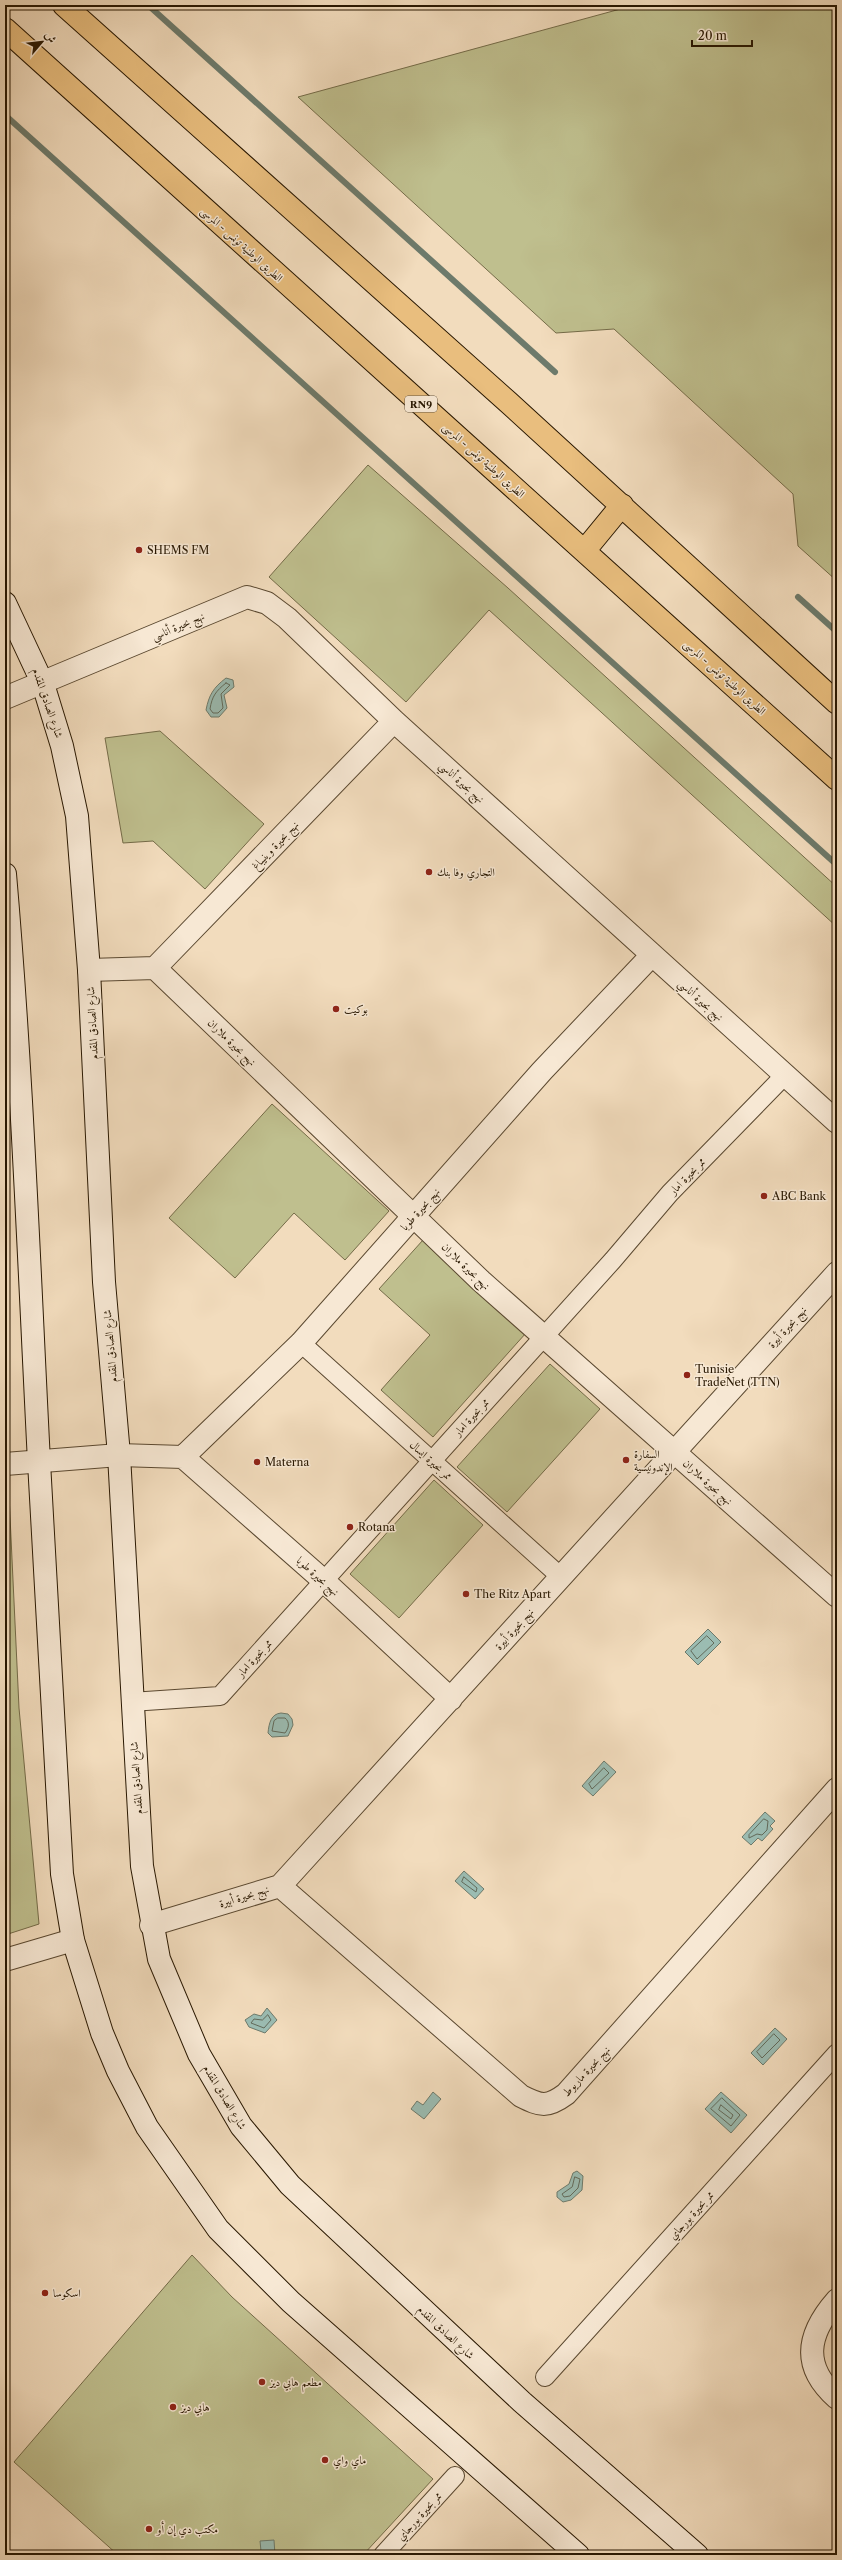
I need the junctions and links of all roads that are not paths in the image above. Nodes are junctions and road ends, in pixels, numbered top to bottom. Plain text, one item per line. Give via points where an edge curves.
1 (64, 5) edge
2 (5, 29) edge
3 (622, 505) junction
4 (585, 550) junction
5 (5, 603) edge
6 (43, 684) junction
7 (5, 698) edge
8 (837, 703) edge
9 (394, 721) junction
10 (837, 779) edge
11 (5, 874) edge
12 (652, 955) junction
13 (155, 968) junction
14 (89, 970) junction
15 (10, 983) edge
16 (785, 1075) junction
17 (837, 1122) edge
18 (414, 1216) junction
19 (837, 1273) edge
20 (544, 1336) junction
21 (301, 1343) junction
22 (675, 1452) junction
23 (119, 1455) junction
24 (183, 1457) junction
25 (431, 1461) junction
26 (39, 1462) junction
27 (5, 1464) edge
28 (561, 1577) junction
29 (324, 1581) junction
30 (837, 1596) edge
31 (451, 1699) junction
32 (131, 1702) junction
33 (837, 1789) edge
34 (280, 1886) junction
35 (151, 1925) junction
36 (73, 1940) junction
37 (5, 1960) edge
38 (837, 2053) edge
39 (837, 2300) edge
40 (544, 2377) dead end
41 (837, 2398) edge
42 (455, 2476) dead end
43 (383, 2555) edge
44 (578, 2555) edge
45 (697, 2555) edge

1 - 3 highway
2 - 4 highway, الطريق الوطنية تونس - المرسى / RN9
3 - 4 highway
3 - 8 highway
4 - 10 highway, الطريق الوطنية تونس - المرسى / RN9
5 - 6 street, شارع الصادق المقدم
6 - 7 street, نهج بحيرة أناسي
6 - 9 street, نهج بحيرة أناسي via 247,597 267,603 287,618
6 - 14 street, شارع الصادق المقدم via 62,746 77,816
9 - 12 street, نهج بحيرة أناسي
9 - 13 street, نهج بحيرة وينيباغ
11 - 15 street
12 - 16 street, نهج بحيرة أناسي
12 - 18 street, نهج بحيرة طوبا via 542,1071
13 - 14 street
13 - 18 street, نهج بحيرة ملاران
14 - 23 street, شارع الصادق المقدم via 104,1282
15 - 26 street
16 - 17 street, نهج بحيرة أناسي
16 - 20 street, ممر بحيرة امار via 670,1193
18 - 20 street, نهج بحيرة ملاران via 481,1281
18 - 21 street, نهج بحيرة طوبا
19 - 22 street, نهج بحيرة أبيرة
20 - 22 street, نهج بحيرة ملاران via 578,1369
20 - 25 street, ممر بحيرة امار
21 - 24 street, نهج بحيرة طوبا
21 - 25 street, ممر بحيرة ايسال
22 - 28 street, نهج بحيرة أبيرة
22 - 30 street, نهج بحيرة ملاران
23 - 24 street
23 - 26 street
23 - 32 street, شارع الصادق المقدم
24 - 29 street, نهج بحيرة طوبا
25 - 28 street, ممر بحيرة ايسال
25 - 29 street, ممر بحيرة امار
26 - 27 street
26 - 36 street via 62,1874
28 - 31 street, نهج بحيرة أبيرة
29 - 31 street, نهج بحيرة طوبا
29 - 32 street, ممر بحيرة امار via 220,1696
31 - 34 street, نهج بحيرة أبيرة
32 - 35 street, شارع الصادق المقدم via 142,1866
33 - 34 street, نهج بحيرة ماريوط via 566,2094 554,2103 539,2105 521,2096
34 - 35 street, نهج بحيرة أبيرة
35 - 45 street, شارع الصادق المقدم via 159,1959 199,2054 241,2126 290,2185 522,2402
36 - 37 street
36 - 44 street via 102,2033 118,2071 147,2127 218,2229 291,2302
38 - 40 street, ممر بحيرة بورجاي
39 - 41 street via 818,2327 812,2344 814,2368 823,2385
42 - 43 street, ممر بحيرة بورجاي

